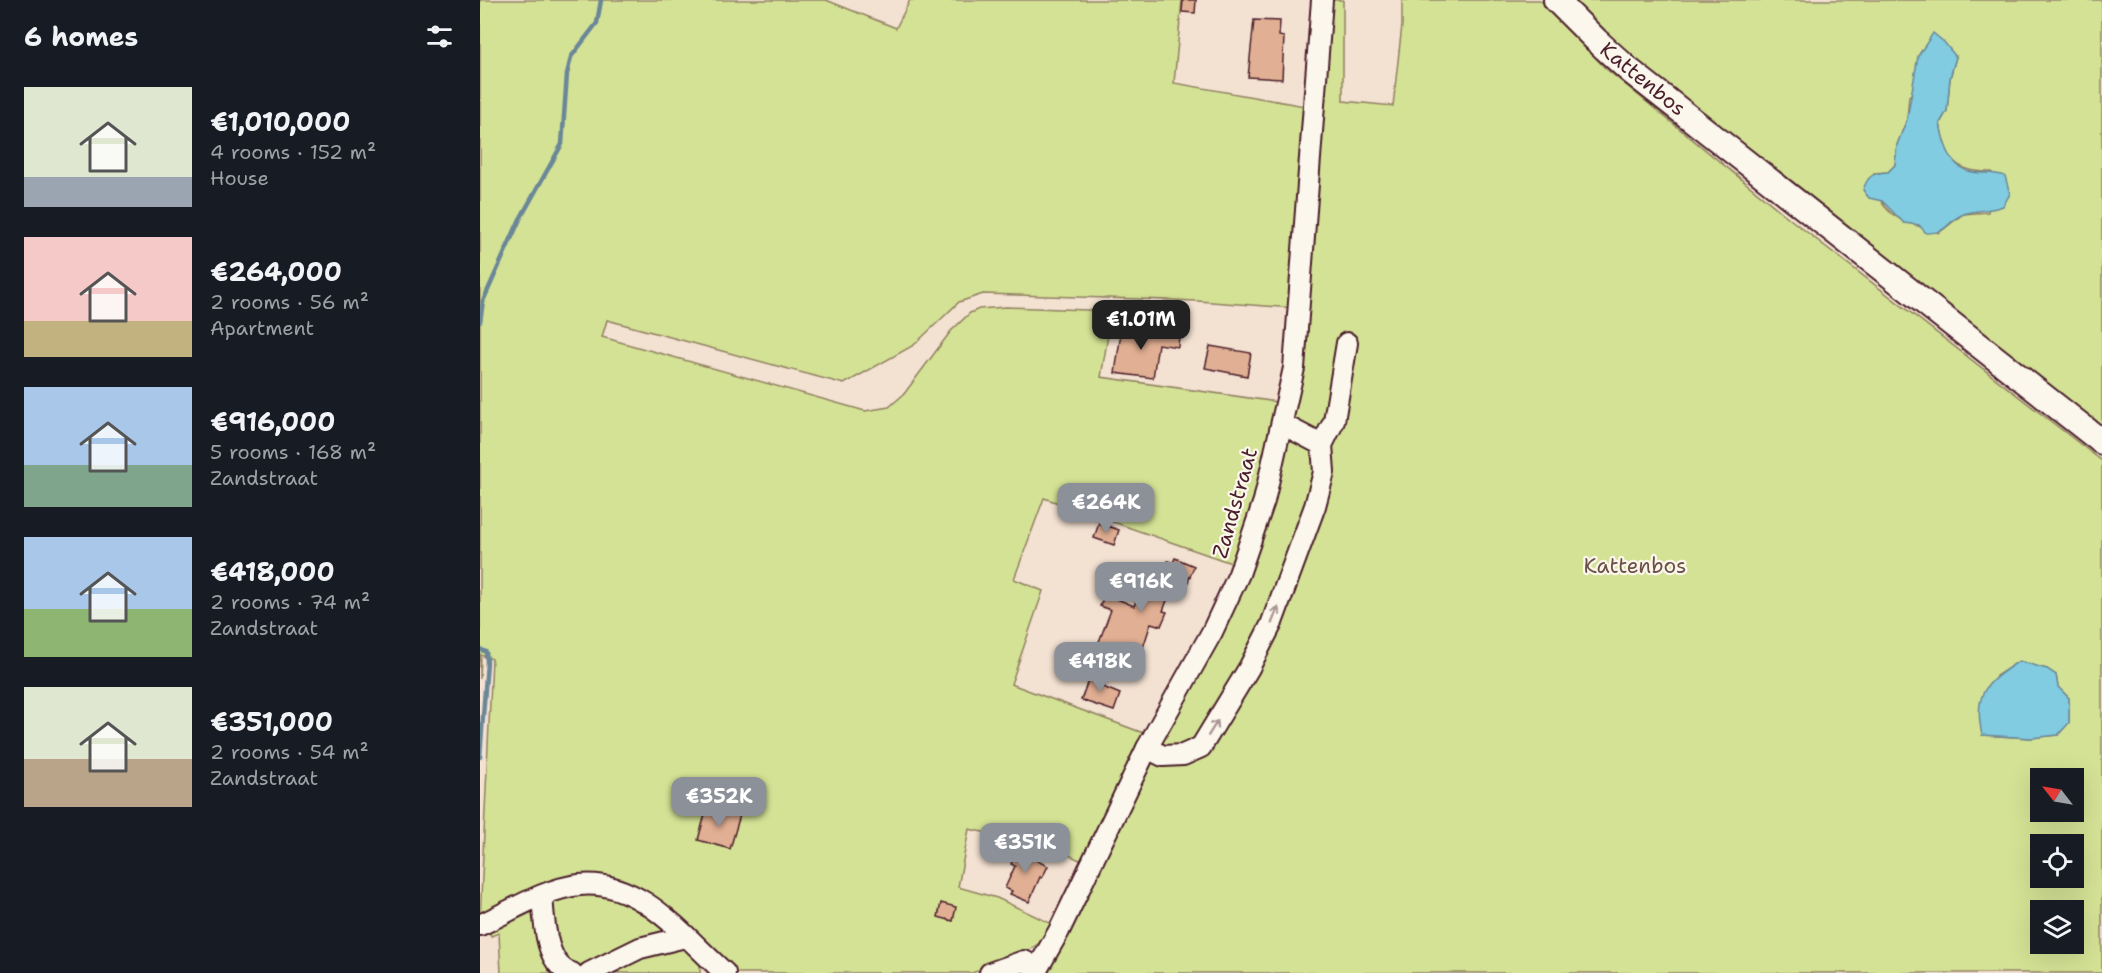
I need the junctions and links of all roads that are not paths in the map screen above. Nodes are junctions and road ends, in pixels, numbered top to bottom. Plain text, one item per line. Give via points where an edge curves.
1 (1322, 0) edge
2 (1556, 0) edge
3 (1347, 343) dead end
4 (1282, 424) junction
5 (2102, 442) edge
6 (1322, 445) junction
7 (1147, 748) junction
8 (542, 896) junction
9 (480, 925) edge
10 (685, 937) junction
11 (1036, 971) edge
12 (572, 973) edge
13 (589, 973) edge
14 (725, 973) edge
15 (990, 973) edge

1 - 4 street, Zandstraat via 1294,368
2 - 5 main road, Kattenbos via 1629,70
3 - 6 street via 1334,421
4 - 6 street
4 - 7 street, Zandstraat via 1264,501 1239,574 1212,632
7 -> 6 street via 1163,756 1184,755 1201,747 1249,668 1271,625 1315,506 1324,472
7 - 11 street, Zandstraat via 1059,932
8 - 9 street
8 - 10 street via 579,885 607,887 638,897
8 - 12 street via 552,955 565,971
10 - 13 street via 640,948
10 - 14 street
11 - 15 street via 1024,961

